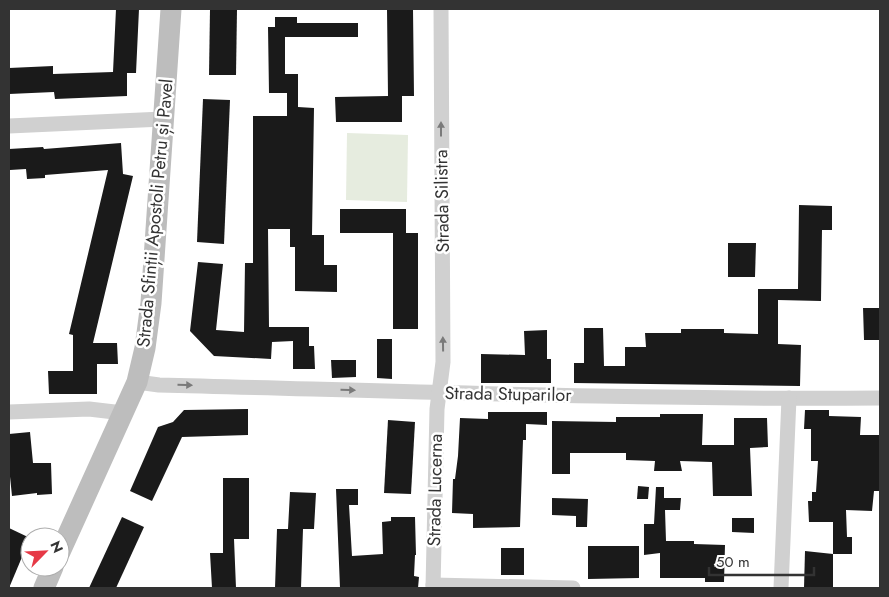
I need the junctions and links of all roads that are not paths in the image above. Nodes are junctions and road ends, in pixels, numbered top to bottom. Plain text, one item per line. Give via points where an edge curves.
1 (171, 9) edge
2 (441, 9) edge
3 (163, 119) junction
4 (9, 126) edge
5 (137, 382) junction
6 (440, 392) junction
7 (789, 398) junction
8 (880, 398) edge
9 (9, 412) edge
10 (123, 414) junction
11 (70, 530) edge
12 (433, 586) edge
13 (573, 588) edge
14 (782, 588) edge

1 - 3 main road, Strada Sfinții Apostoli Petru și Pavel
6 -> 2 street, Strada Silistra via 443,362
3 - 4 street
3 - 5 main road, Strada Sfinții Apostoli Petru și Pavel via 150,303
5 -> 6 street, Strada Stuparilor
5 - 10 main road, Strada Sfinții Apostoli Petru și Pavel
6 - 7 street, Strada Stuparilor
6 - 12 street, Strada Lucerna
7 - 8 street, Strada Stuparilor
7 - 14 street
9 - 10 street via 89,409
10 - 11 main road, Strada Sfinții Apostoli Petru și Pavel
12 - 13 street

